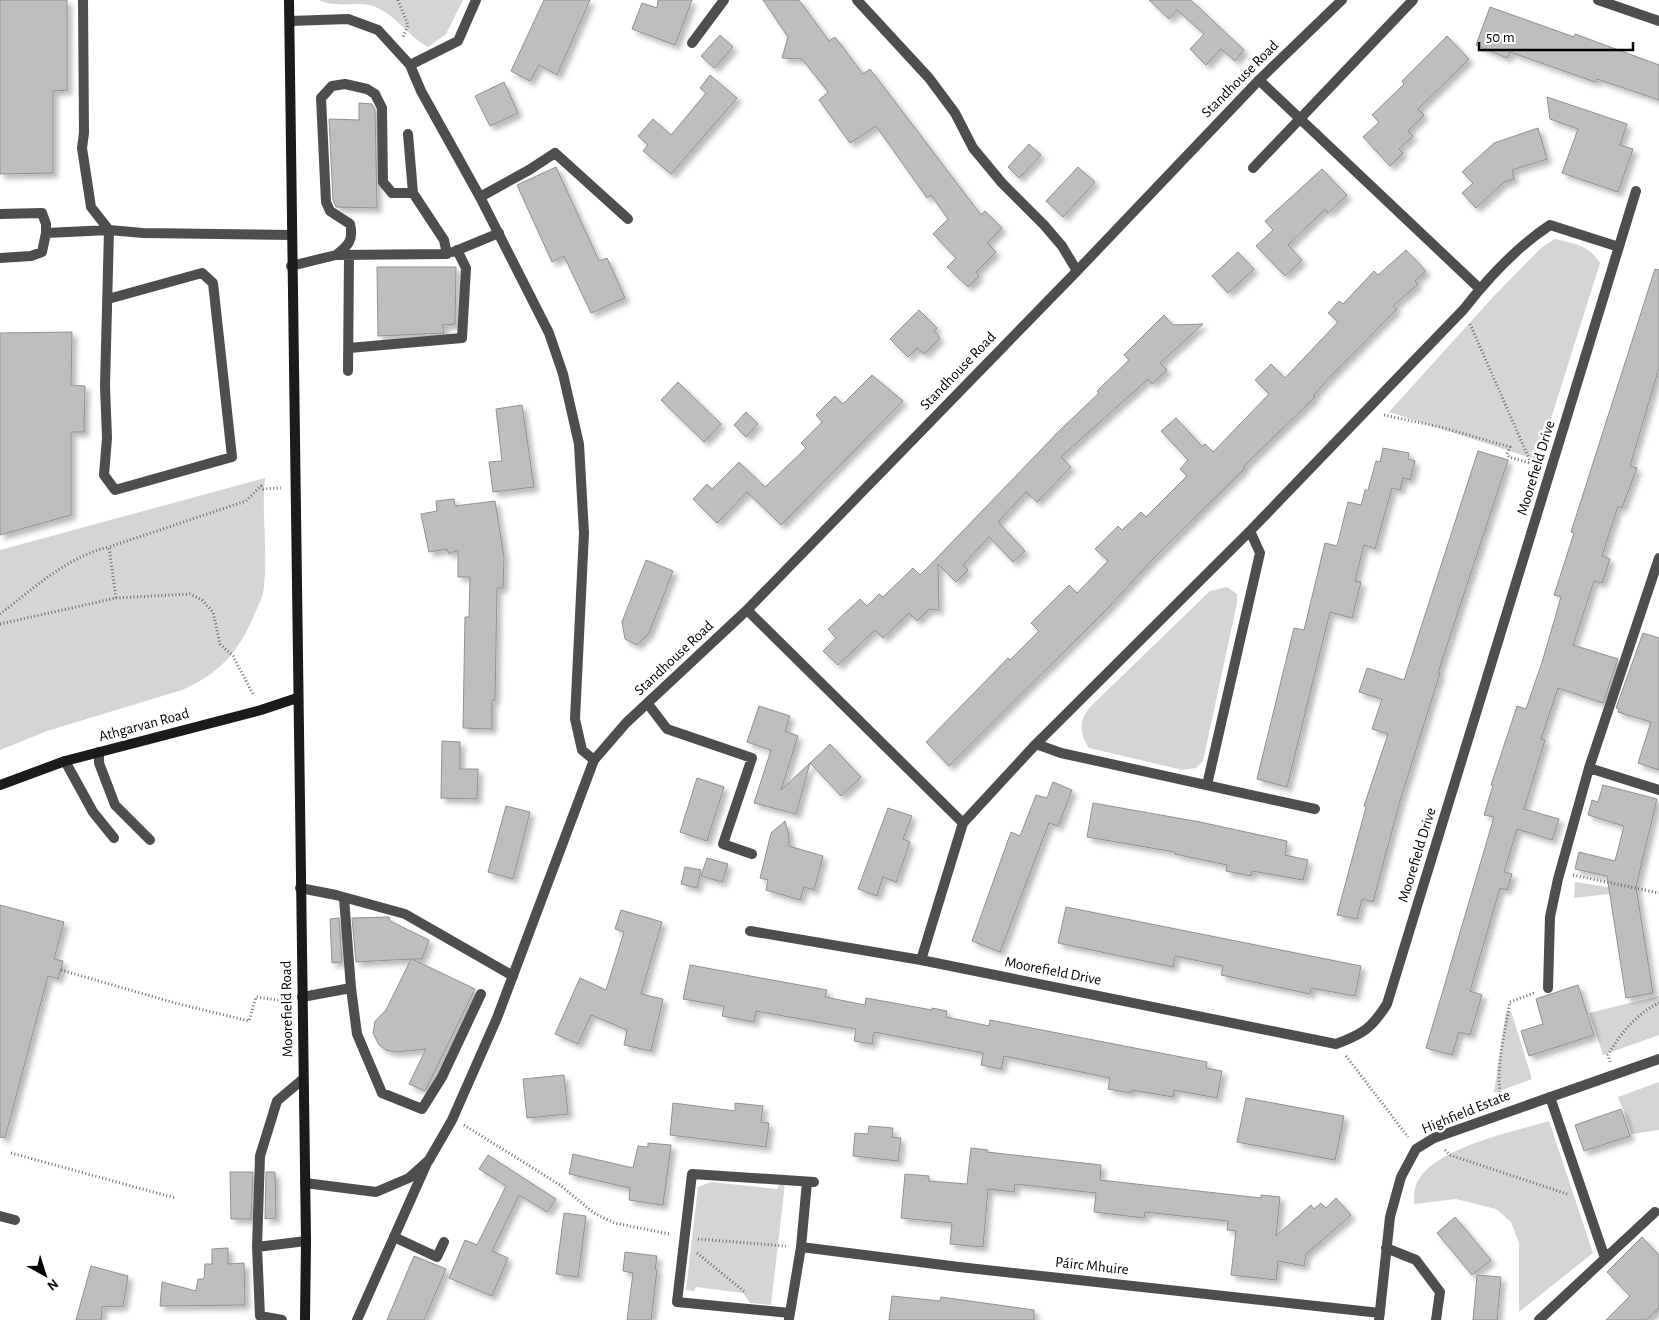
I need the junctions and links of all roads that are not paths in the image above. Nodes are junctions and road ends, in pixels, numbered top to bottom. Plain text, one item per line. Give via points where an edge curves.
1 (83, 0) edge
2 (289, 0) edge
3 (476, 0) edge
4 (724, 0) edge
5 (857, 0) edge
6 (1342, 0) edge
7 (1413, 0) edge
8 (1598, 0) edge
9 (1659, 20) edge
10 (290, 21) junction
11 (692, 43) dead end
12 (410, 65) junction
13 (1259, 80) junction
14 (1298, 120) junction
15 (408, 134) dead end
16 (1253, 168) dead end
17 (1636, 191) dead end
18 (413, 193) junction
19 (480, 197) junction
20 (0, 214) edge
21 (628, 218) dead end
22 (109, 230) junction
23 (46, 233) junction
24 (499, 233) junction
25 (292, 235) junction
26 (1619, 247) junction
27 (457, 250) junction
28 (447, 254) junction
29 (336, 255) junction
30 (349, 256) junction
31 (0, 258) edge
32 (291, 266) junction
33 (1077, 271) junction
34 (1480, 289) junction
35 (108, 300) junction
36 (349, 348) junction
37 (348, 371) dead end
38 (1250, 531) junction
39 (1659, 558) edge
40 (747, 610) junction
41 (297, 698) junction
42 (648, 704) junction
43 (1036, 744) junction
44 (99, 752) junction
45 (594, 760) junction
46 (65, 762) junction
47 (1590, 768) junction
48 (0, 785) edge
49 (1207, 785) junction
50 (1659, 790) edge
51 (1315, 809) dead end
52 (963, 822) junction
53 (114, 838) dead end
54 (150, 840) dead end
55 (752, 854) dead end
56 (300, 888) junction
57 (344, 898) junction
58 (750, 932) dead end
59 (921, 960) junction
60 (513, 976) junction
61 (351, 988) junction
62 (1548, 988) road end
63 (481, 994) dead end
64 (302, 997) junction
65 (1659, 1058) edge
66 (303, 1079) junction
67 (1550, 1097) junction
68 (429, 1160) junction
69 (305, 1183) junction
70 (1655, 1212) dead end
71 (0, 1216) edge
72 (15, 1220) dead end
73 (394, 1237) junction
74 (306, 1241) junction
75 (444, 1242) dead end
76 (801, 1247) junction
77 (257, 1248) junction
78 (1386, 1248) junction
79 (1605, 1258) junction
80 (1380, 1316) edge
81 (790, 1317) edge
82 (282, 1320) edge
83 (304, 1320) edge
84 (357, 1320) edge
85 (1436, 1320) edge
86 (1539, 1320) edge

1 - 22 street via 82,148 92,207
2 - 10 main road, Moorefield Road
3 - 12 street via 458,41
4 - 11 street
5 - 33 street via 929,78 955,113 972,148 1062,246
6 - 13 street, Standhouse Road
7 - 14 street
8 - 9 street
10 - 12 street via 348,19 378,30
10 - 25 main road, Moorefield Road
12 - 19 street
13 - 14 street
13 - 33 street, Standhouse Road
14 - 16 street
14 - 34 street
15 - 18 street
17 - 26 street, Moorefield Drive
18 - 28 street via 444,240
18 - 29 street via 392,193 383,182 382,108 375,94 345,84 332,86 321,98 326,202 330,211 350,224 352,233 349,245
19 - 21 street via 555,153
19 - 24 street
20 - 23 street via 42,213
22 - 23 street
22 - 25 street
22 - 35 street
23 - 31 street via 42,252
24 - 27 street
24 - 45 street via 549,332 563,374 578,444 584,533 575,719 582,750
25 - 32 main road, Moorefield Road
26 - 34 street via 1550,225
26 - 59 street, Moorefield Drive via 1387,1004 1375,1023 1358,1036 1336,1044
27 - 28 street
27 - 36 street via 466,268 462,338
28 - 30 street
29 - 30 street
29 - 32 street
30 - 36 street
32 - 41 main road, Moorefield Road
33 - 40 street, Standhouse Road
34 - 38 street
35 - 35 street via 104,475 115,490 232,458 213,283 202,273
36 - 37 street
38 - 43 street
38 - 49 street via 1260,553
39 - 47 street
40 - 42 street, Standhouse Road
40 - 52 street
41 - 44 main road, Athgarvan Road
41 - 56 main road, Moorefield Road
42 - 45 street, Standhouse Road via 626,723
42 - 55 street via 667,729 752,758 723,844
43 - 49 street via 1061,753
43 - 52 street
44 - 46 main road, Athgarvan Road
44 - 54 street via 99,763 115,805
45 - 60 street
46 - 48 main road, Athgarvan Road
46 - 53 street via 93,812
47 - 50 street
47 - 62 street via 1550,917
49 - 51 street
52 - 59 street
56 - 57 street
56 - 64 main road, Moorefield Road
57 - 60 street via 405,914
57 - 61 street
58 - 59 street, Moorefield Drive
60 - 68 street via 452,1120
61 - 63 street via 357,1034 382,1093 422,1109 442,1077
61 - 64 street
64 - 66 main road, Moorefield Road
65 - 67 street, Highfield Estate
66 - 69 main road, Moorefield Road
66 - 77 street via 277,1101 260,1156
67 - 78 street, Highfield Estate via 1434,1138 1416,1149 1401,1177
67 - 79 street
68 - 69 street via 408,1178 376,1192
68 - 73 street
69 - 74 main road, Moorefield Road
70 - 79 street
71 - 72 street
73 - 75 street via 437,1257
73 - 84 street
74 - 77 street
74 - 83 main road, Moorefield Road
76 - 80 street, Páirc Mhuire
76 - 81 street
76 - 81 street via 811,1182 692,1174 677,1302 768,1311
77 - 82 street via 260,1316
78 - 80 street, Highfield Estate
78 - 85 street via 1416,1260 1440,1292
79 - 86 street

